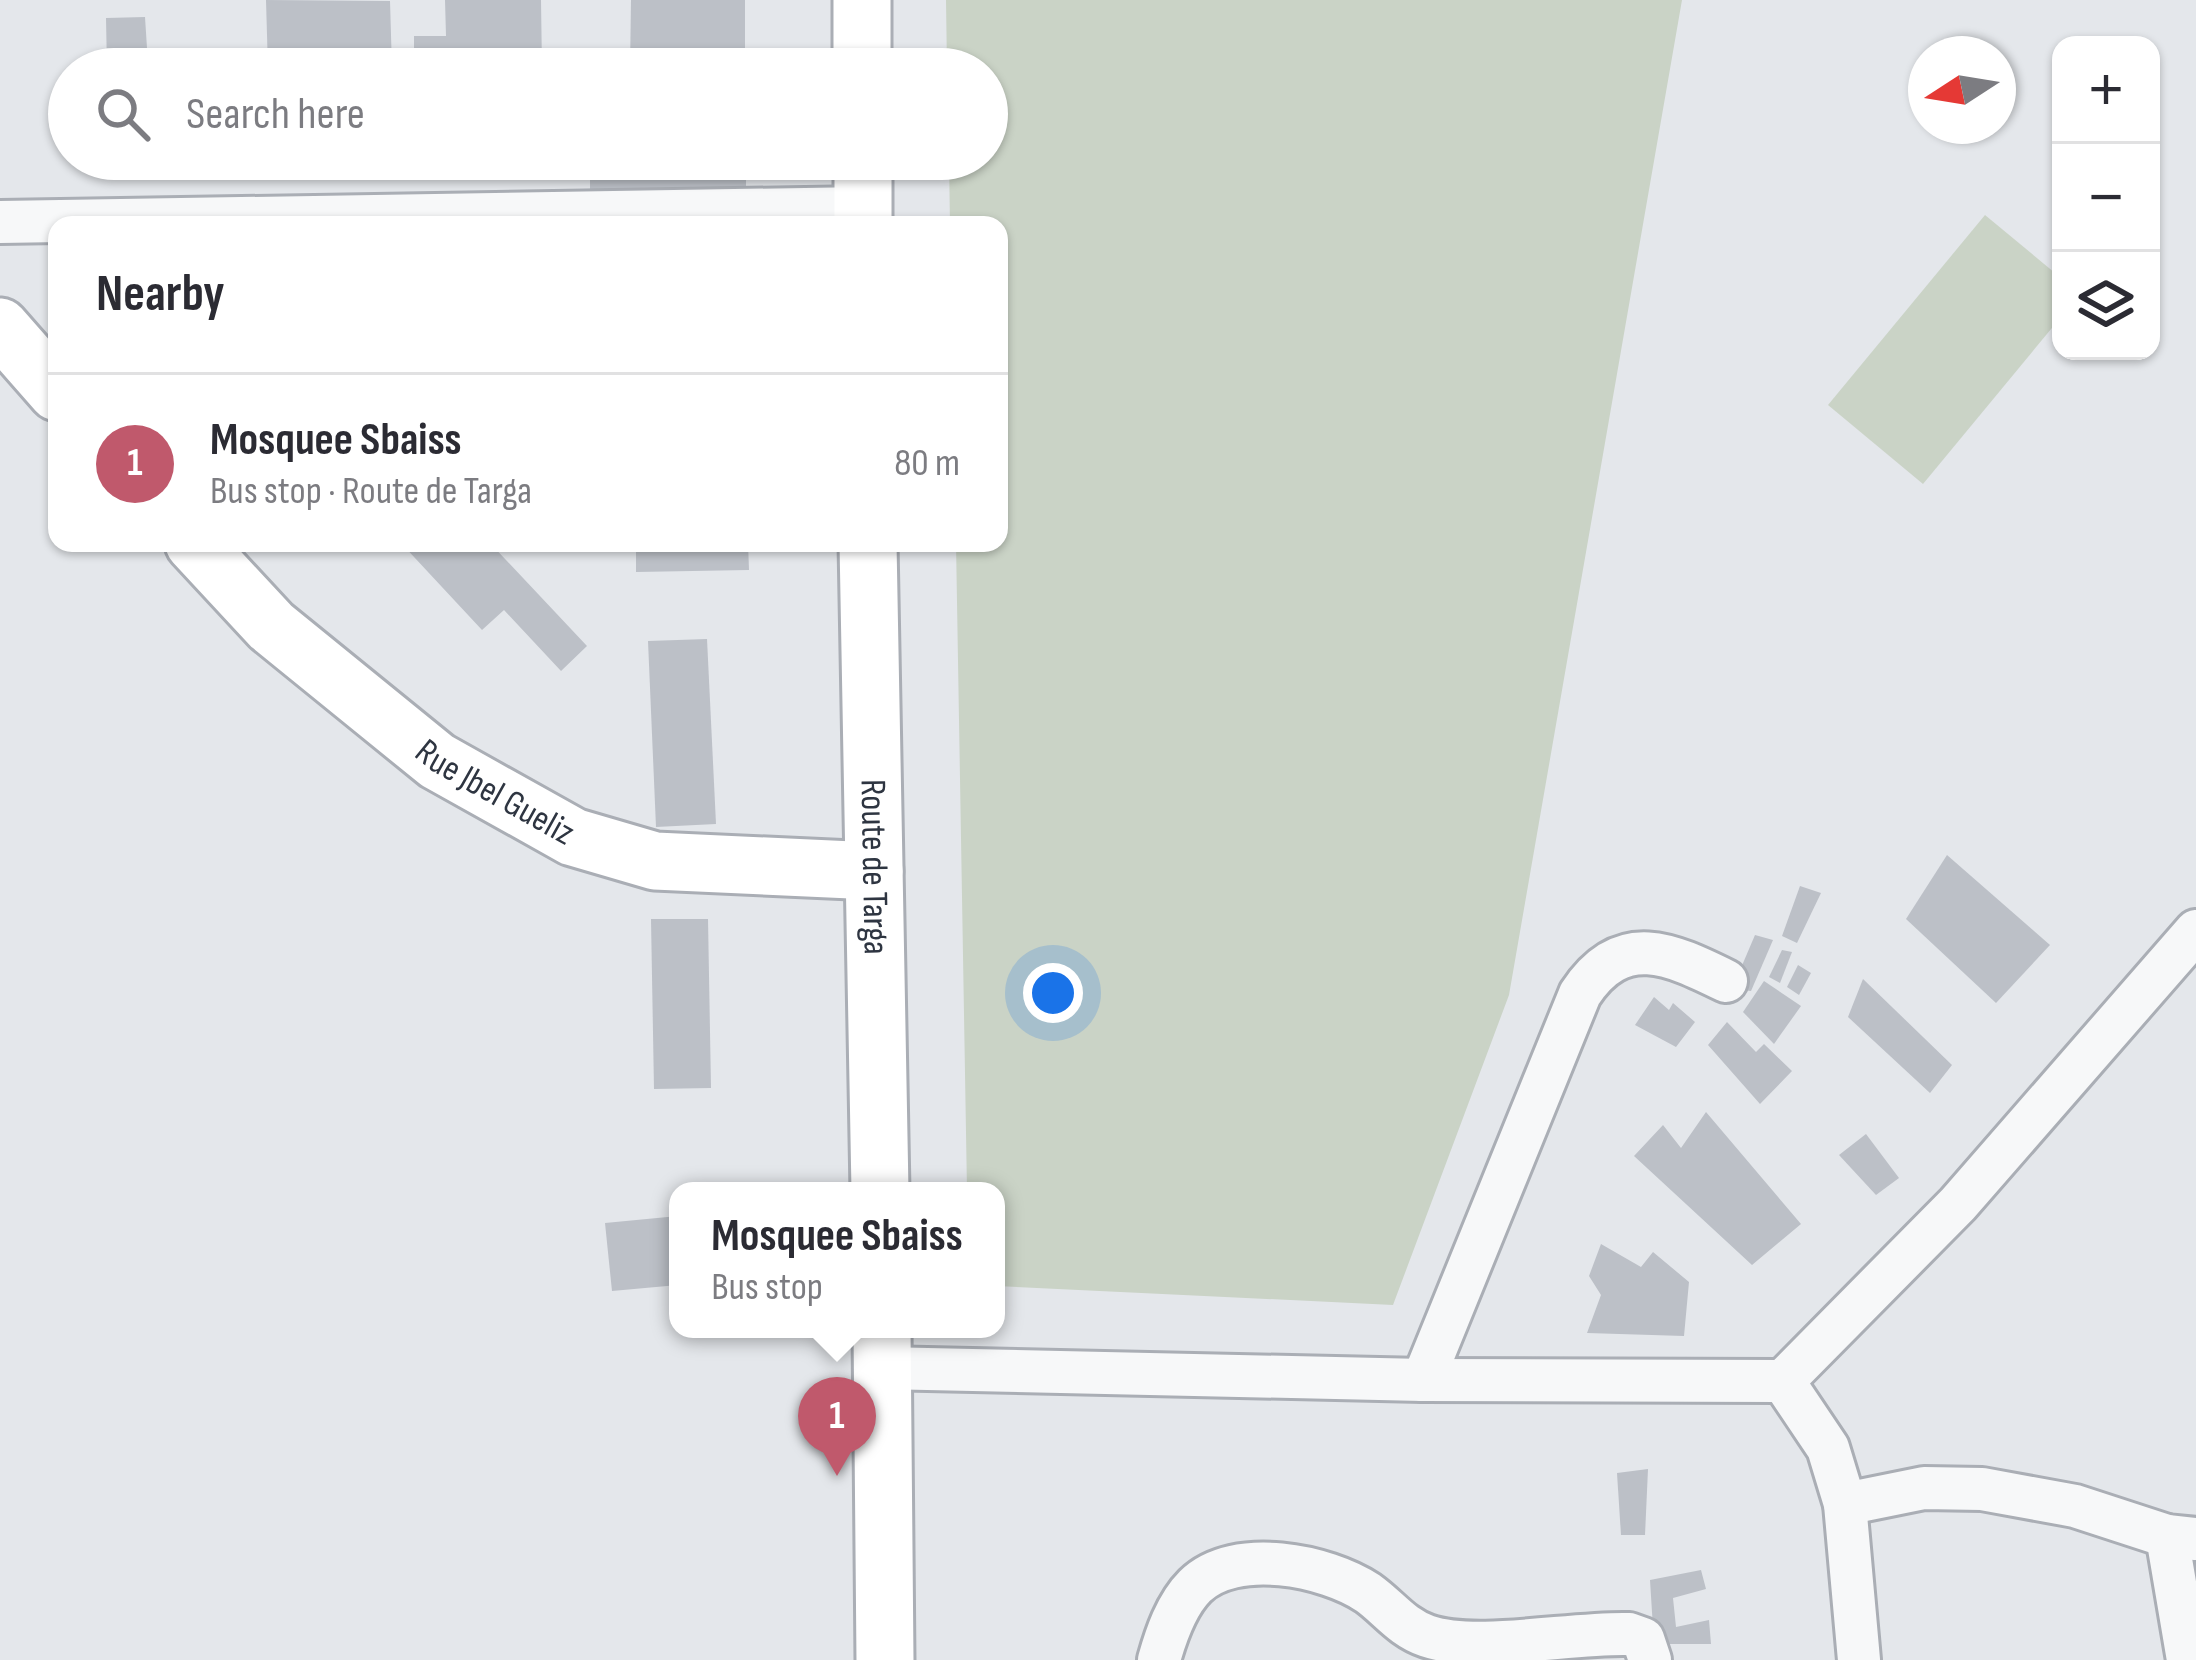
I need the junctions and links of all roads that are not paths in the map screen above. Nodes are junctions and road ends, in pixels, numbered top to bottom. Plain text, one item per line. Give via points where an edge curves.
1 (862, 0) edge
2 (862, 48) edge
3 (863, 197) edge
4 (207, 216) edge
5 (48, 221) edge
6 (0, 222) edge
7 (0, 328) edge
8 (48, 382) edge
9 (202, 552) edge
10 (868, 552) edge
11 (874, 871) junction
12 (2196, 931) edge
13 (1726, 981) dead end
14 (880, 1182) edge
15 (882, 1348) edge
16 (1424, 1380) junction
17 (1783, 1381) junction
18 (1845, 1504) junction
19 (2181, 1538) edge
20 (885, 1660) edge
21 (1160, 1660) edge
22 (1650, 1660) edge
23 (1859, 1660) edge
24 (2188, 1660) edge

1 - 2 main road
3 - 4 street
5 - 6 street
7 - 8 main road
9 - 11 main road, Rue Jbel Gueliz via 271,626 437,761 574,837 655,861
10 - 11 main road, Route de Targa
11 - 14 main road, Route de Targa
12 - 17 street via 1958,1204
13 - 16 street via 1658,951 1607,964 1590,979
15 - 16 street
15 - 20 main road
16 - 17 street
17 - 18 street via 1828,1448
18 - 19 street via 1924,1488 1982,1489
18 - 23 street
19 - 24 street
21 - 22 street via 1168,1629 1195,1586 1223,1569 1272,1561 1368,1593 1395,1620 1429,1637 1629,1634 1643,1639

